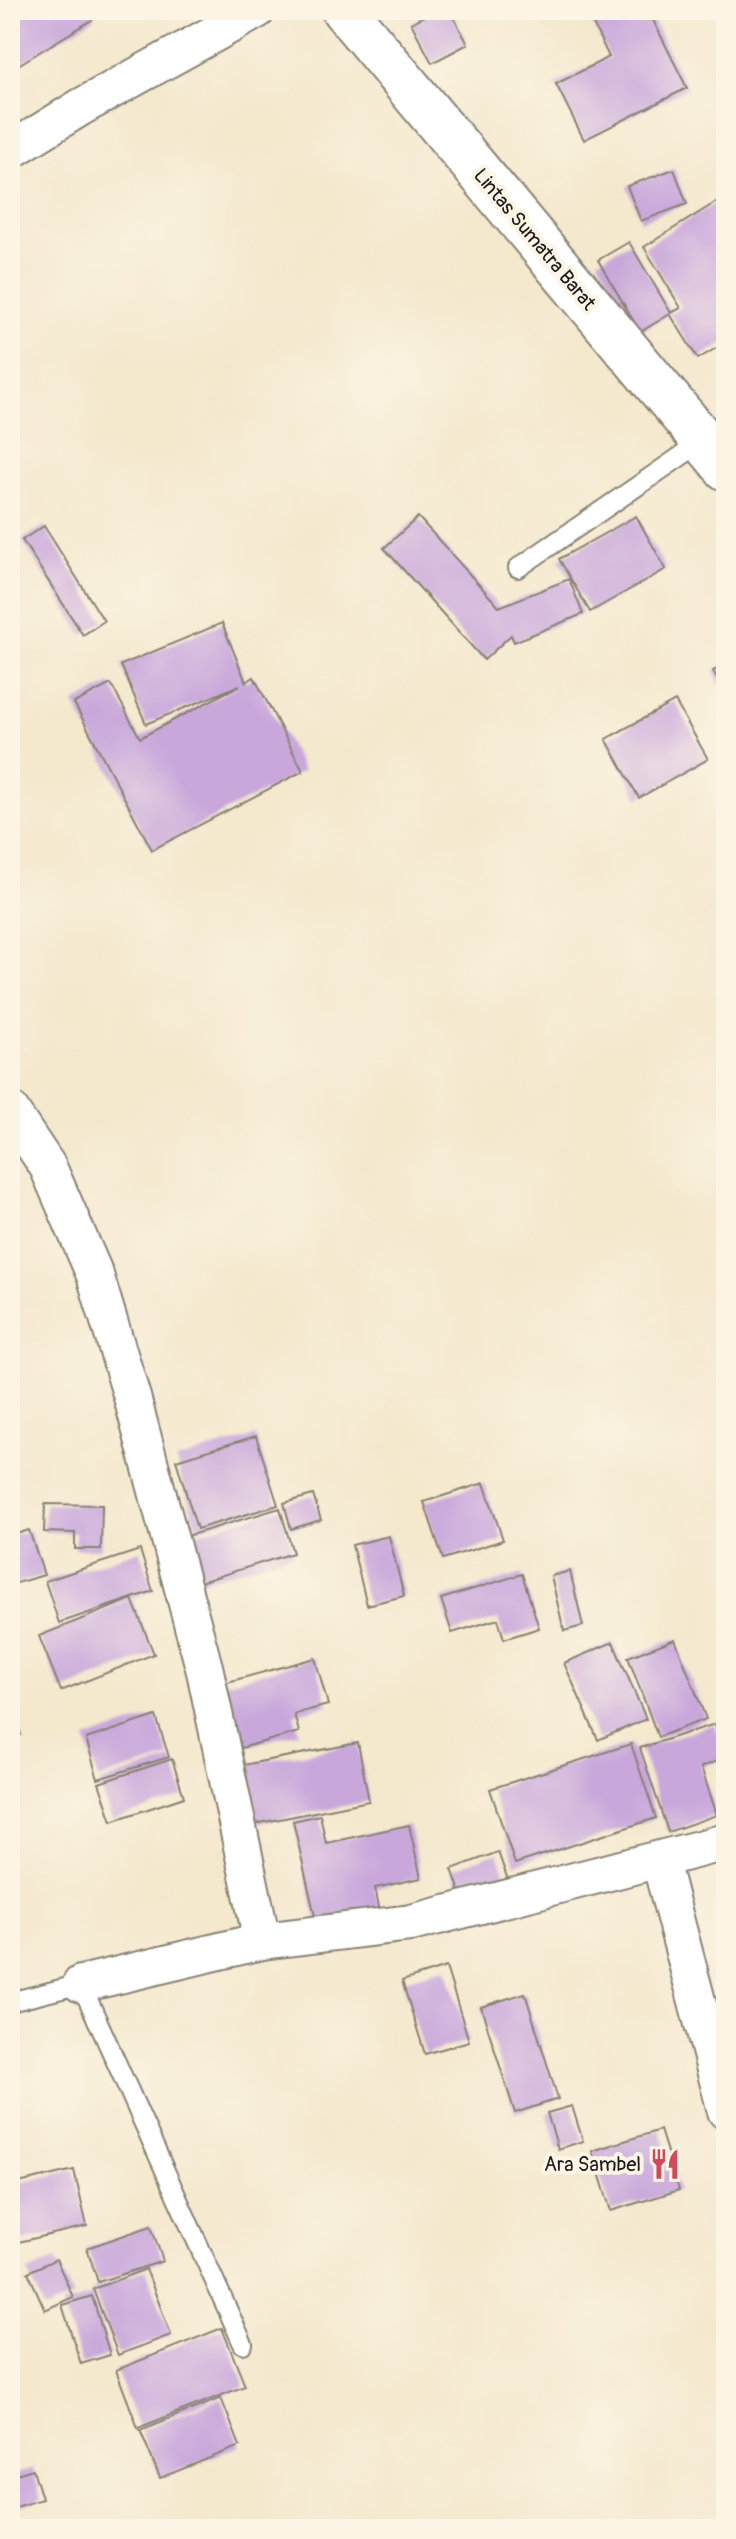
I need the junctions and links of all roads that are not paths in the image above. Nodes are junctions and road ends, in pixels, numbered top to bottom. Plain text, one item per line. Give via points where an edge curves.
1 (257, 10) edge
2 (344, 10) edge
3 (10, 151) edge
4 (714, 455) edge
5 (518, 568) dead end
6 (10, 1110) edge
7 (726, 1842) edge
8 (660, 1861) junction
9 (262, 1941) junction
10 (81, 1984) junction
11 (10, 2002) edge
12 (726, 2111) edge
13 (243, 2344) dead end

1 - 3 street
2 - 4 highway, Lintas Sumatra Barat
4 - 5 lane
6 - 9 street via 48,1167 95,1275 205,1671
7 - 8 street
8 - 9 street via 411,1923
8 - 12 street
9 - 10 street
10 - 11 lane
10 - 13 lane

